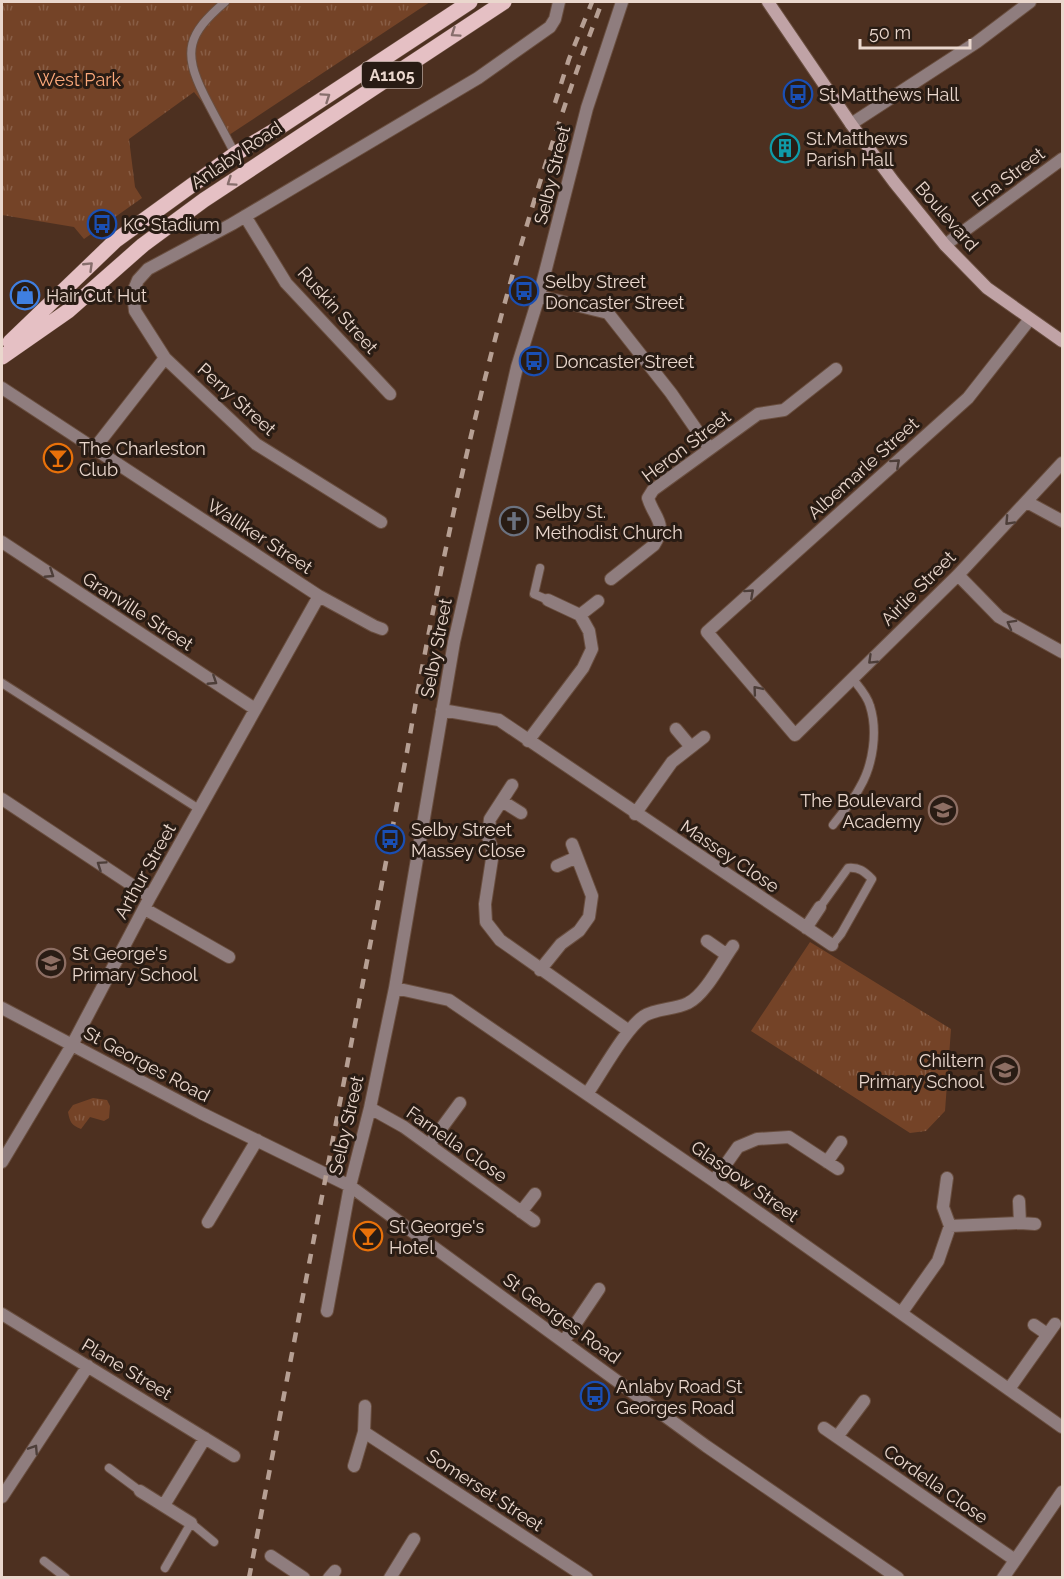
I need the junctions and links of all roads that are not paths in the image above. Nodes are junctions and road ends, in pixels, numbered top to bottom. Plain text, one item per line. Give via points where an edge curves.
1 (225, 2) edge
2 (470, 2) edge
3 (504, 2) edge
4 (559, 2) edge
5 (622, 2) edge
6 (768, 2) edge
7 (1030, 2) edge
8 (851, 124) junction
9 (235, 154) junction
10 (1062, 159) edge
11 (245, 216) junction
12 (945, 245) junction
13 (539, 296) junction
14 (1030, 319) junction
15 (1062, 341) edge
16 (2, 350) edge
17 (2, 357) edge
18 (165, 358) junction
19 (836, 369) dead end
20 (2, 388) edge
21 (390, 394) dead end
22 (709, 448) junction
23 (94, 449) junction
24 (1062, 462) edge
25 (1027, 502) junction
26 (1062, 521) edge
27 (381, 522) dead end
28 (2, 542) edge
29 (540, 568) dead end
30 (958, 575) junction
31 (611, 579) dead end
32 (319, 596) junction
33 (549, 600) joint
34 (598, 601) dead end
35 (580, 615) junction
36 (382, 629) dead end
37 (1062, 652) edge
38 (852, 678) junction
39 (2, 683) edge
40 (255, 709) junction
41 (442, 710) junction
42 (676, 729) dead end
43 (795, 735) joint
44 (704, 737) dead end
45 (528, 741) junction
46 (691, 747) junction
47 (512, 785) dead end
48 (2, 799) edge
49 (502, 801) junction
50 (199, 809) junction
51 (521, 813) dead end
52 (634, 813) junction
53 (833, 825) dead end
54 (573, 844) dead end
55 (577, 857) junction
56 (557, 866) dead end
57 (147, 903) junction
58 (820, 907) joint
59 (806, 928) junction
60 (707, 941) dead end
61 (832, 945) joint
62 (229, 957) dead end
63 (540, 970) junction
64 (395, 988) junction
65 (2, 1008) edge
66 (630, 1031) junction
67 (72, 1045) junction
68 (588, 1094) junction
69 (460, 1103) dead end
70 (370, 1108) junction
71 (257, 1140) junction
72 (841, 1142) dead end
73 (429, 1145) junction
74 (2, 1162) edge
75 (827, 1162) junction
76 (838, 1169) dead end
77 (947, 1178) dead end
78 (714, 1181) junction
79 (350, 1186) junction
80 (535, 1194) dead end
81 (1019, 1201) dead end
82 (521, 1212) junction
83 (534, 1221) dead end
84 (208, 1222) dead end
85 (1020, 1223) junction
86 (1035, 1224) dead end
87 (950, 1226) junction
88 (599, 1289) dead end
89 (327, 1311) dead end
90 (902, 1312) junction
91 (3, 1319) edge
92 (1034, 1325) dead end
93 (564, 1341) junction
94 (88, 1366) junction
95 (1009, 1389) junction
96 (864, 1401) dead end
97 (365, 1406) dead end
98 (1062, 1427) edge
99 (824, 1428) dead end
100 (364, 1432) junction
101 (837, 1437) junction
102 (205, 1438) junction
103 (234, 1456) dead end
104 (354, 1466) dead end
105 (109, 1468) dead end
106 (140, 1491) joint
107 (1062, 1492) edge
108 (2, 1497) edge
109 (164, 1505) junction
110 (191, 1523) junction
111 (414, 1539) dead end
112 (214, 1542) dead end
113 (271, 1556) dead end
114 (1015, 1560) junction
115 (44, 1561) dead end
116 (165, 1568) dead end
117 (66, 1578) edge
118 (304, 1578) edge
119 (390, 1578) edge
120 (587, 1578) edge
121 (898, 1578) edge
122 (1003, 1578) edge

1 - 9 lane via 201,25 190,59
9 -> 2 main road, Anlaby Road / A1105
3 -> 17 main road, Anlaby Road / A1105 via 279,149 143,245 68,311
4 - 11 street via 550,27 478,78
5 - 13 street, Selby Street via 587,108
6 - 8 street, Boulevard
7 - 8 street via 977,42
8 - 12 street, Boulevard
16 -> 9 main road, Anlaby Road / A1105 via 115,241
10 - 12 street, Ena Street
11 - 18 street, Perry Street via 148,269 138,280 133,292 135,311
11 - 21 street, Ruskin Street via 286,283
12 - 14 street, Boulevard via 987,288
13 - 22 street via 608,313
13 - 41 street, Selby Street via 514,378
14 - 15 street, Boulevard
43 -> 14 street, Albemarle Street via 707,632 968,398
18 - 23 street
18 - 27 street, Perry Street via 256,444
19 - 22 street, Heron Street via 784,410 758,414
20 - 23 street, Walliker Street
22 - 31 street, Heron Street via 649,494 661,523 659,537
23 - 32 street, Walliker Street
24 - 25 street, Airlie Street
25 - 26 street
25 -> 30 street, Airlie Street
28 -> 40 street, Granville Street
29 - 33 lane via 534,594
37 -> 30 street via 999,617
30 -> 38 street, Airlie Street
32 - 36 street, Walliker Street
32 - 40 street, Arthur Street
33 - 35 street
34 - 35 street
35 - 45 street via 592,649 583,668
38 - 43 street, Airlie Street
38 - 53 lane via 870,704 873,753 861,786
39 - 50 lane
40 - 50 street, Arthur Street
41 - 45 street, Massey Close via 499,720
41 - 64 street, Selby Street
42 - 46 street
44 - 46 street
45 - 52 street, Massey Close
46 - 52 street via 672,762
47 - 49 street
57 -> 48 street
49 - 51 street
49 - 63 street via 490,819 492,859 484,904 486,922 500,940
50 - 57 street, Arthur Street
52 - 59 street, Massey Close
54 - 55 street
55 - 56 street
55 - 63 street via 592,896 589,917
57 - 62 street
57 - 67 street, Arthur Street
58 - 59 street
58 - 61 lane via 848,868 857,867 872,879
59 - 61 street, Massey Close
60 - 66 street via 730,950 701,993 679,1007 644,1016
63 - 66 street
64 - 68 street, Glasgow Street via 449,1000
64 - 70 street, Selby Street
65 - 67 street, St Georges Road
66 - 68 street
67 - 71 street, St Georges Road
67 - 74 street, Arthur Street
68 - 78 street, Glasgow Street
69 - 73 street
70 - 73 street, Farnella Close
70 - 79 street, Selby Street
71 - 79 street, St Georges Road
71 - 84 street
72 - 75 street
73 - 82 street, Farnella Close
75 - 76 street
75 - 78 street via 789,1137 756,1139 738,1147
77 - 87 street via 943,1207
78 - 90 street, Glasgow Street
79 - 89 street, Selby Street
79 - 93 street, St Georges Road
80 - 82 street
81 - 85 street
82 - 83 street, Farnella Close
85 - 86 street
85 - 87 street
87 - 90 street via 938,1261
88 - 93 street
90 - 95 street, Glasgow Street
91 - 94 street, Plane Street
92 - 95 street via 1051,1329
93 - 121 street, St Georges Road via 706,1446
94 - 102 street, Plane Street
108 -> 94 street
95 - 98 street, Glasgow Street
96 - 101 street
97 - 100 street
99 - 101 street, Cordella Close
100 - 104 street
100 - 120 street, Somerset Street
101 - 114 street, Cordella Close
102 - 103 street, Plane Street
102 - 109 street
105 - 106 lane
106 - 109 street
107 - 114 street
109 - 110 street
110 - 112 lane
110 - 116 lane
111 - 119 street
113 - 118 street
114 - 122 street
115 - 117 lane

